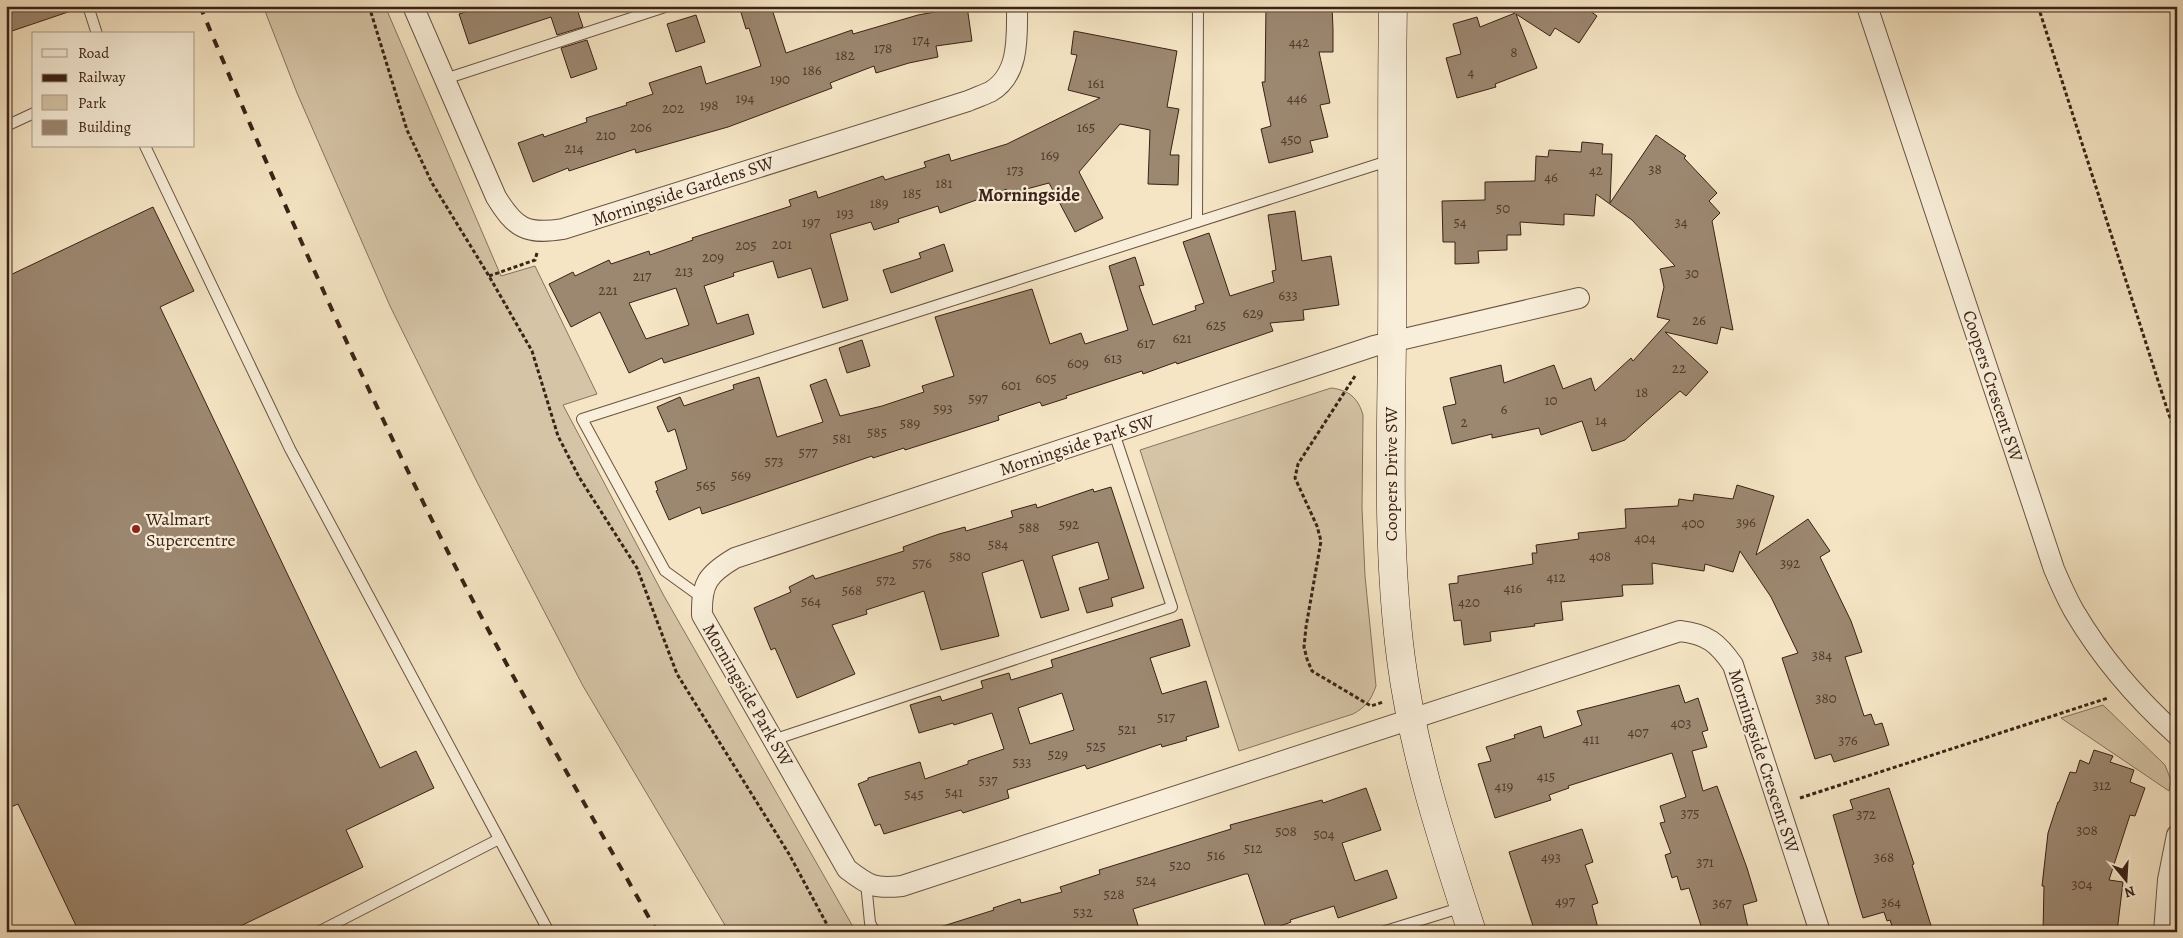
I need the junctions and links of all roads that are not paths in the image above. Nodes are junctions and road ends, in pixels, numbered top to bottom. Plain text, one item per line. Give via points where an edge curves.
1 (88, 6) edge
2 (413, 6) edge
3 (668, 6) edge
4 (1017, 6) edge
5 (1198, 6) edge
6 (1393, 6) edge
7 (1867, 6) edge
8 (96, 32) edge
9 (445, 79) junction
10 (32, 114) edge
11 (6, 126) edge
12 (146, 148) edge
13 (1392, 159) junction
14 (1198, 222) junction
15 (1579, 298) dead end
16 (1383, 344) junction
17 (1114, 433) junction
18 (702, 597) junction
19 (1409, 707) junction
20 (2177, 735) edge
21 (773, 740) junction
22 (2177, 835) edge
23 (499, 839) junction
24 (866, 883) junction
25 (1464, 906) junction
26 (318, 932) edge
27 (549, 932) edge
28 (875, 932) edge
29 (1382, 932) edge
30 (1472, 932) edge
31 (1820, 932) edge
32 (2164, 932) edge

1 - 8 lane
2 - 9 street, Morningside Gardens SW
3 - 9 lane
4 - 9 street, Morningside Gardens SW via 1015,52 1009,74 991,91 562,229 542,232 521,228 507,216
5 - 14 lane
6 - 13 street, Coopers Drive SW
7 - 20 street, Coopers Crescent SW via 2054,569 2073,610 2100,651 2132,690
10 - 11 lane
12 - 23 lane via 290,449
13 - 14 lane
13 - 16 street, Coopers Drive SW
14 - 18 lane via 582,419 665,571
15 - 16 street, Morningside Park SW
16 - 17 street, Morningside Park SW
16 - 19 street, Coopers Drive SW via 1390,430 1394,590
17 - 18 street, Morningside Park SW via 735,558 718,568 705,582
17 - 21 lane via 1172,607
18 - 21 street, Morningside Park SW via 702,615
19 - 24 street, Morningside Park SW via 902,886 882,888
19 - 25 street, Coopers Drive SW via 1434,811
19 - 31 street, Morningside Crescent SW via 1680,631 1708,638 1721,647 1733,665
21 - 24 street, Morningside Park SW via 847,869
22 - 32 street via 2168,880
23 - 26 lane
23 - 27 lane
24 - 28 lane via 870,923
25 - 29 lane
25 - 30 street, Coopers Drive SW

